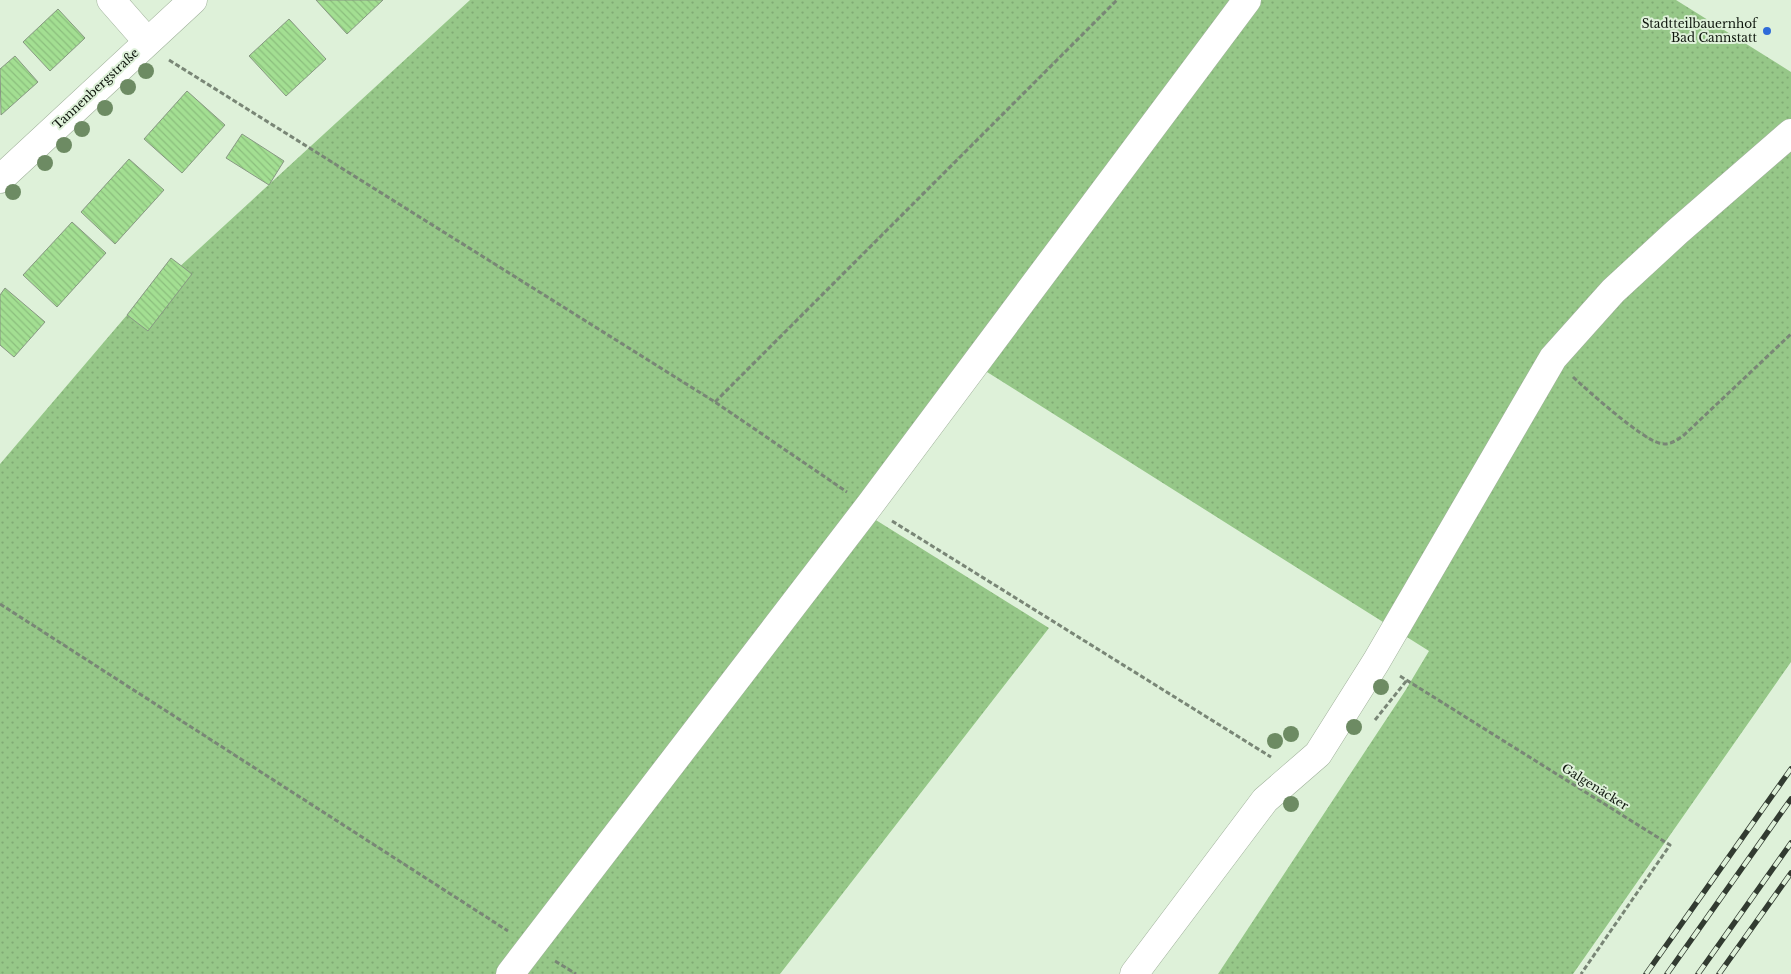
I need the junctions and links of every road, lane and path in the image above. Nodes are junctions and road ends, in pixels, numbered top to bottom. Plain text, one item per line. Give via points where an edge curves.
1 (111, 0) edge
2 (192, 0) edge
3 (1117, 0) edge
4 (1247, 0) edge
5 (147, 41) junction
6 (1791, 133) edge
7 (0, 179) edge
8 (1791, 334) edge
9 (1553, 358) junction
10 (715, 402) junction
11 (869, 506) junction
12 (0, 604) edge
13 (1376, 662) junction
14 (1407, 680) junction
15 (1373, 723) dead end
16 (1292, 776) junction
17 (531, 946) junction
18 (510, 974) edge
19 (576, 974) edge
20 (1134, 974) edge
21 (1580, 974) edge

1 - 5 street
2 - 5 street, Tannenbergstraße
3 - 10 path
4 - 11 street
5 - 7 street, Tannenbergstraße
5 - 10 path via 168,59
6 - 9 street via 1614,290
8 - 9 path via 1684,436 1669,444 1657,443 1639,432
9 - 13 street
10 - 11 path
11 - 16 path via 1271,758
11 - 17 street
12 - 17 path
13 - 14 path, Galgenäcker
13 - 16 street via 1318,754
14 - 15 path
14 - 21 path, Galgenäcker via 1670,844
16 - 20 street via 1266,800
17 - 18 street
17 - 19 path

